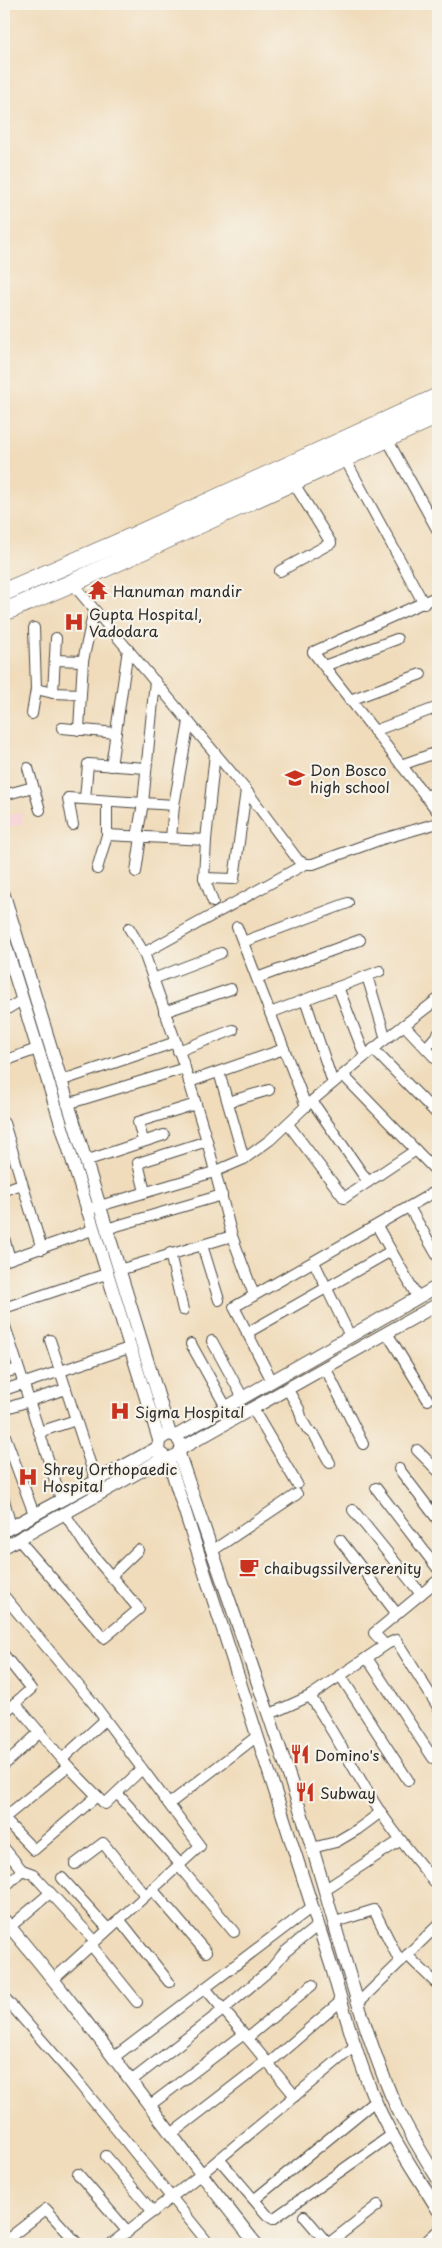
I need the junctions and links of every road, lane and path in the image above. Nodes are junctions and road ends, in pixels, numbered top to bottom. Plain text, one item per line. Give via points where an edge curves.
1 (438, 397) edge
2 (438, 415) edge
3 (387, 439) junction
4 (345, 459) junction
5 (293, 482) junction
6 (438, 531) edge
7 (280, 571) dead end
8 (72, 583) junction
9 (4, 592) edge
10 (438, 596) edge
11 (424, 604) junction
12 (94, 610) junction
13 (4, 612) edge
14 (34, 628) dead end
15 (56, 638) dead end
16 (397, 639) dead end
17 (128, 649) junction
18 (55, 660) junction
19 (83, 661) junction
20 (324, 666) junction
21 (421, 674) dead end
22 (154, 681) junction
23 (36, 689) junction
24 (53, 693) junction
25 (81, 694) junction
26 (350, 700) junction
27 (438, 707) edge
28 (32, 714) dead end
29 (189, 722) junction
30 (62, 728) dead end
31 (79, 730) junction
32 (374, 731) junction
33 (116, 733) junction
34 (438, 752) edge
35 (215, 753) junction
36 (401, 765) junction
37 (111, 766) junction
38 (28, 768) dead end
39 (146, 768) junction
40 (34, 787) junction
41 (246, 790) junction
42 (438, 792) edge
43 (4, 795) edge
44 (425, 796) junction
45 (85, 799) junction
46 (108, 801) junction
47 (143, 803) junction
48 (174, 805) junction
49 (40, 810) dead end
50 (438, 812) edge
51 (438, 823) edge
52 (74, 825) dead end
53 (107, 835) junction
54 (139, 837) junction
55 (172, 838) junction
56 (206, 840) junction
57 (305, 864) junction
58 (97, 869) dead end
59 (136, 872) dead end
60 (204, 878) junction
61 (4, 895) edge
62 (213, 902) dead end
63 (348, 903) dead end
64 (237, 927) dead end
65 (129, 928) dead end
66 (4, 940) edge
67 (360, 940) dead end
68 (243, 942) junction
69 (144, 953) junction
70 (221, 953) dead end
71 (380, 971) dead end
72 (367, 976) junction
73 (257, 978) junction
74 (153, 979) junction
75 (338, 987) junction
76 (231, 989) dead end
77 (438, 999) edge
78 (22, 1000) junction
79 (304, 1000) junction
80 (4, 1011) edge
81 (164, 1012) junction
82 (270, 1013) junction
83 (404, 1025) junction
84 (233, 1030) dead end
85 (438, 1034) edge
86 (386, 1039) junction
87 (177, 1046) junction
88 (426, 1048) junction
89 (37, 1049) junction
90 (284, 1049) junction
91 (369, 1053) junction
92 (438, 1061) edge
93 (4, 1062) edge
94 (185, 1068) junction
95 (219, 1072) junction
96 (343, 1075) junction
97 (60, 1081) junction
98 (189, 1082) junction
99 (333, 1083) junction
100 (269, 1090) dead end
101 (228, 1102) junction
102 (67, 1104) junction
103 (196, 1104) junction
104 (309, 1104) junction
105 (438, 1115) edge
106 (4, 1123) edge
107 (288, 1124) junction
108 (164, 1135) dead end
109 (143, 1140) junction
110 (207, 1142) junction
111 (416, 1150) junction
112 (8, 1154) edge
113 (244, 1159) junction
114 (85, 1161) junction
115 (214, 1172) junction
116 (438, 1173) edge
117 (368, 1182) junction
118 (22, 1184) junction
119 (4, 1190) edge
120 (438, 1190) edge
121 (146, 1192) junction
122 (222, 1195) junction
123 (99, 1206) junction
124 (410, 1208) junction
125 (86, 1210) junction
126 (377, 1226) junction
127 (106, 1228) junction
128 (92, 1230) junction
129 (232, 1236) junction
130 (4, 1238) edge
131 (202, 1245) junction
132 (42, 1249) junction
133 (391, 1251) junction
134 (170, 1253) junction
135 (438, 1257) edge
136 (7, 1260) edge
137 (314, 1262) junction
138 (119, 1270) junction
139 (106, 1274) junction
140 (438, 1286) edge
141 (328, 1289) junction
142 (254, 1295) junction
143 (418, 1298) junction
144 (218, 1300) dead end
145 (4, 1308) edge
146 (437, 1308) edge
147 (183, 1310) dead end
148 (4, 1323) edge
149 (247, 1333) junction
150 (388, 1333) junction
151 (350, 1336) junction
152 (50, 1340) dead end
153 (212, 1341) dead end
154 (191, 1344) dead end
155 (129, 1348) junction
156 (8, 1352) edge
157 (325, 1367) junction
158 (18, 1369) junction
159 (60, 1371) junction
160 (4, 1373) edge
161 (272, 1381) junction
162 (22, 1383) junction
163 (66, 1389) junction
164 (4, 1390) edge
165 (288, 1390) junction
166 (243, 1398) junction
167 (428, 1400) dead end
168 (28, 1401) junction
169 (226, 1407) junction
170 (254, 1408) junction
171 (4, 1409) edge
172 (76, 1420) junction
173 (39, 1432) junction
174 (4, 1433) edge
175 (363, 1444) dead end
176 (169, 1447) junction
177 (417, 1450) dead end
178 (330, 1463) dead end
179 (399, 1469) dead end
180 (438, 1471) edge
181 (96, 1481) junction
182 (376, 1488) dead end
183 (61, 1499) junction
184 (4, 1500) edge
185 (353, 1510) dead end
186 (34, 1514) junction
187 (65, 1514) junction
188 (438, 1520) edge
189 (8, 1529) edge
190 (18, 1539) junction
191 (340, 1540) dead end
192 (4, 1547) edge
193 (138, 1550) dead end
194 (212, 1551) junction
195 (438, 1569) edge
196 (111, 1576) junction
197 (437, 1584) edge
198 (421, 1594) junction
199 (4, 1596) edge
200 (397, 1614) junction
201 (385, 1645) junction
202 (4, 1655) edge
203 (367, 1658) junction
204 (340, 1675) junction
205 (310, 1696) junction
206 (15, 1703) junction
207 (438, 1707) edge
208 (4, 1713) edge
209 (268, 1715) junction
210 (105, 1720) junction
211 (40, 1732) junction
212 (256, 1737) junction
213 (433, 1758) dead end
214 (66, 1762) junction
215 (4, 1765) edge
216 (142, 1769) junction
217 (408, 1780) dead end
218 (117, 1793) junction
219 (97, 1796) junction
220 (170, 1804) junction
221 (380, 1812) junction
222 (4, 1818) edge
223 (401, 1840) junction
224 (4, 1848) edge
225 (312, 1848) junction
226 (74, 1864) dead end
227 (179, 1864) junction
228 (22, 1870) junction
229 (62, 1878) dead end
230 (438, 1886) edge
231 (4, 1888) edge
232 (324, 1890) junction
233 (149, 1892) junction
234 (50, 1893) junction
235 (312, 1908) junction
236 (119, 1919) junction
237 (335, 1922) junction
238 (7, 1924) edge
239 (438, 1924) edge
240 (317, 1926) junction
241 (108, 1929) junction
242 (234, 1932) dead end
243 (430, 1932) junction
244 (438, 1941) edge
245 (93, 1943) junction
246 (206, 1952) dead end
247 (403, 1958) junction
248 (54, 1978) junction
249 (169, 1982) dead end
250 (312, 1985) dead end
251 (438, 1985) edge
252 (205, 1988) junction
253 (4, 1997) edge
254 (341, 2001) junction
255 (137, 2002) dead end
256 (359, 2002) junction
257 (223, 2010) junction
258 (246, 2036) junction
259 (356, 2045) junction
260 (113, 2058) junction
261 (267, 2062) junction
262 (130, 2081) junction
263 (295, 2096) junction
264 (376, 2101) junction
265 (149, 2106) junction
266 (393, 2134) junction
267 (170, 2135) junction
268 (106, 2156) dead end
269 (220, 2159) junction
270 (78, 2174) dead end
271 (200, 2175) junction
272 (438, 2179) edge
273 (171, 2198) junction
274 (255, 2199) junction
275 (378, 2205) dead end
276 (438, 2210) edge
277 (153, 2212) junction
278 (304, 2216) dead end
279 (128, 2232) junction
280 (438, 2232) edge
281 (4, 2242) edge
282 (72, 2242) edge
283 (111, 2244) edge
284 (210, 2244) edge
285 (256, 2244) edge
286 (424, 2244) edge

1 - 9 highway
2 - 3 highway
3 - 4 highway
3 - 6 street
4 - 5 highway
4 - 11 street
5 - 7 street via 331,543
5 - 8 highway
8 - 12 street
8 - 13 highway
10 - 11 street
11 - 20 street via 313,652
12 - 17 street
12 - 19 street
14 - 23 street
15 - 18 street
16 - 20 street
17 - 22 street
17 - 33 street
18 - 19 street
18 - 24 street
19 - 25 street
20 - 26 street
21 - 26 street
22 - 29 street
22 - 39 street
23 - 24 street
23 - 28 street
24 - 25 street
25 - 31 street
26 - 32 street
27 - 32 street
29 - 35 street
29 - 48 street
30 - 31 street
31 - 33 street
32 - 36 street
33 - 37 street
34 - 36 street
35 - 41 street
35 - 56 street
36 - 44 street
37 - 39 street
37 - 45 street via 88,764
38 - 40 street
39 - 47 street
40 - 43 street
40 - 49 street
41 - 57 street via 298,860
41 - 60 street via 234,879
42 - 44 street
44 - 50 street
45 - 46 street
45 - 52 street via 68,798
46 - 47 street
46 - 53 street
47 - 48 street
47 - 54 street
48 - 55 street
51 - 57 street
53 - 54 street
53 - 58 street
54 - 55 street
54 - 59 street
55 - 56 street
56 - 60 street
57 - 69 street
60 - 62 street
61 - 97 street
63 - 68 street
64 - 68 street
65 - 69 street
66 - 78 street
67 - 73 street
68 - 73 street
69 - 74 street
70 - 74 street
71 - 72 street
72 - 75 street
72 - 86 street
73 - 82 street
74 - 81 street
75 - 79 street
75 - 91 street
76 - 81 street
77 - 83 street
78 - 80 street
78 - 89 street
79 - 82 street
79 - 99 street
81 - 87 street
82 - 90 street
83 - 86 street
83 - 88 street
84 - 87 street
85 - 88 street
86 - 91 street
87 - 94 street
87 - 97 street
88 - 92 street
89 - 93 street
89 - 125 street
90 - 95 street
90 - 104 street
91 - 96 street
91 - 105 street
94 - 98 street
94 - 102 street
95 - 98 street
95 - 101 street
96 - 99 street
96 - 111 street
97 - 102 street
98 - 103 street
99 - 104 street
100 - 101 street
101 - 113 street
102 - 114 street
103 - 109 street via 138,1122
103 - 110 street
104 - 107 street
104 - 117 street
106 - 112 street
107 - 113 street
107 - 117 street via 344,1198
108 - 109 street
109 - 114 street
110 - 115 street
110 - 121 street via 138,1162
111 - 116 street
111 - 117 street
112 - 118 street
113 - 115 street
114 - 123 street
115 - 121 street
115 - 122 street
118 - 119 street
118 - 132 street
120 - 124 street
121 - 123 street
122 - 127 street
122 - 129 street
123 - 125 street
123 - 127 street
124 - 126 street
124 - 135 street
125 - 128 street
126 - 133 street
126 - 137 street
127 - 138 street
128 - 132 street
128 - 139 street
129 - 131 street
129 - 142 street
130 - 136 street
131 - 134 street
131 - 144 street
132 - 136 street
133 - 141 street
133 - 143 street
134 - 138 street
134 - 147 street
137 - 141 street
137 - 142 street
138 - 176 street
139 - 145 street
139 - 155 street
140 - 143 street
141 - 149 street
141 - 151 street
142 - 149 street via 234,1307
143 - 151 street
146 - 150 street
148 - 156 street
149 - 161 street
150 - 157 street
150 - 167 street
151 - 161 street
152 - 159 street
153 - 166 street
154 - 169 street
155 - 159 street
155 - 176 street
156 - 158 street
157 - 165 street
157 - 175 street
158 - 160 street
158 - 162 street
159 - 162 street
159 - 163 street
161 - 166 street
162 - 164 street
162 - 168 street
163 - 168 street
163 - 172 street
165 - 170 street
165 - 178 street via 302,1420
166 - 169 street
168 - 171 street
168 - 173 street
169 - 176 street
170 - 176 street
170 - 194 street via 297,1489
172 - 173 street
172 - 181 street
173 - 183 street
174 - 186 street
176 - 181 street
176 - 187 street
176 - 194 street
176 - 212 street
177 - 180 street
179 - 188 street
181 - 183 street
182 - 195 street
183 - 186 street
184 - 189 street
185 - 198 street
186 - 189 street
187 - 190 street
187 - 196 street
190 - 192 street
190 - 196 street via 104,1638 139,1609
191 - 200 street
193 - 196 street
194 - 209 street
197 - 198 street
198 - 200 street
199 - 210 street
200 - 201 street via 374,1633
201 - 203 street
201 - 207 street via 396,1640
202 - 206 street via 31,1688
203 - 204 street
203 - 213 street
204 - 205 street
204 - 217 street
205 - 209 street
205 - 221 street
206 - 208 street
206 - 211 street
209 - 225 street
210 - 214 street
210 - 216 street
211 - 214 street
211 - 215 street
212 - 220 street
212 - 235 street
214 - 219 street
214 - 222 street
216 - 218 street
216 - 220 street
218 - 219 street via 105,1804
218 - 227 street
219 - 222 street via 34,1850
220 - 227 street via 200,1846
221 - 223 street
221 - 225 street via 336,1842
223 - 230 street
223 - 232 street
224 - 228 street
225 - 232 street
226 - 233 street via 103,1843
227 - 233 street
227 - 242 street
228 - 231 street
228 - 234 street via 33,1874
229 - 241 street
232 - 237 street
233 - 236 street
233 - 246 street
234 - 238 street
234 - 245 street
235 - 240 street
235 - 252 street
236 - 241 street
236 - 249 street
237 - 247 street via 374,1910
237 - 256 street
238 - 248 street
239 - 243 street
240 - 254 street
240 - 257 street
241 - 245 street
243 - 244 street
243 - 247 street
245 - 248 street
245 - 255 street
247 - 251 street
247 - 256 street
248 - 260 street
250 - 258 street
252 - 257 street
252 - 260 street
253 - 273 street via 73,2076
254 - 259 street
254 - 261 street
256 - 272 street via 392,2095 412,2137
257 - 258 street
257 - 262 street
258 - 261 street
258 - 265 street
259 - 263 street
259 - 264 street
260 - 262 street
261 - 263 street
261 - 267 street
262 - 265 street
263 - 269 street
264 - 266 street
264 - 274 street
265 - 267 street
266 - 274 street via 277,2218 270,2218
266 - 276 street
267 - 271 street
268 - 277 street
269 - 271 street
269 - 274 street
270 - 279 street
271 - 273 street
271 - 285 street
273 - 277 street
273 - 284 street
275 - 278 street via 328,2244
277 - 279 street
279 - 283 street
280 - 286 street
281 - 282 street via 46,2209

